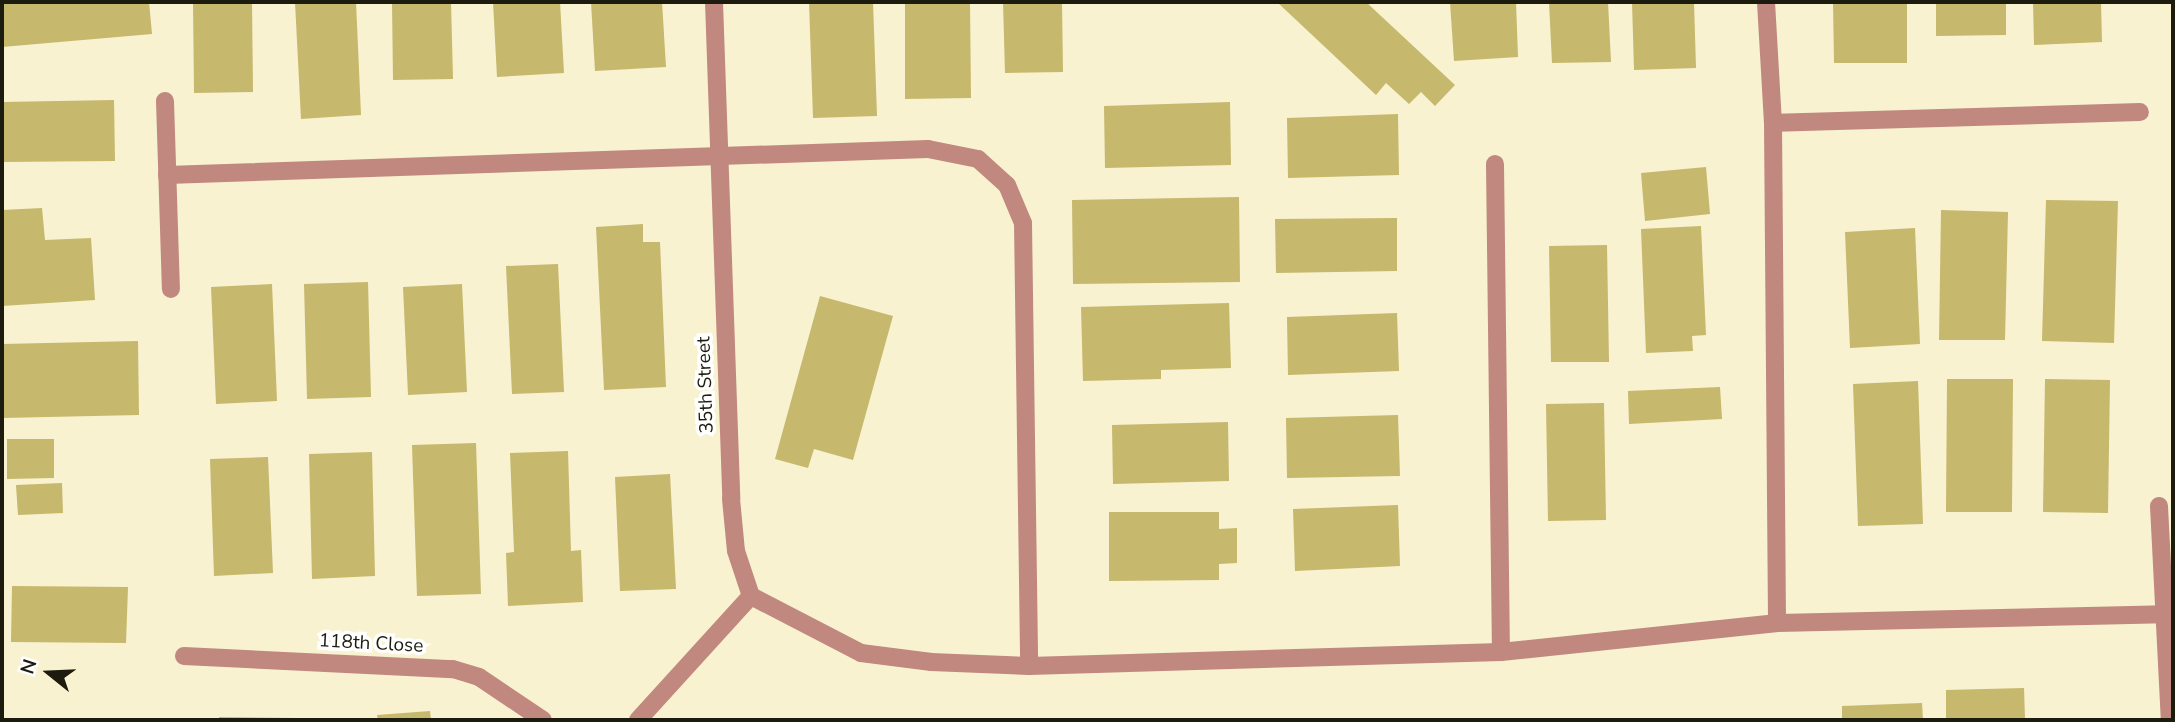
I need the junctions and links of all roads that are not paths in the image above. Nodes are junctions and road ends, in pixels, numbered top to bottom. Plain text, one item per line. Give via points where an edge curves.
1 (714, 2) edge
2 (1766, 2) edge
3 (165, 101) dead end
4 (2140, 112) dead end
5 (1773, 123) junction
6 (719, 156) junction
7 (1495, 164) dead end
8 (167, 175) junction
9 (171, 289) dead end
10 (2159, 506) dead end
11 (751, 596) junction
12 (2164, 614) junction
13 (1777, 623) junction
14 (1502, 652) junction
15 (184, 656) dead end
16 (1029, 666) junction
17 (543, 720) edge
18 (638, 720) edge
19 (2170, 720) edge

1 - 6 street, 35th Street
2 - 5 street
3 - 8 street
4 - 5 street
5 - 13 street
6 - 8 street
6 - 11 street, 35th Street via 731,499 736,551
6 - 16 street via 928,149 978,159 1007,185 1023,223
7 - 14 street
8 - 9 street
10 - 12 street
11 - 16 street via 861,653 930,662
11 - 18 street
12 - 13 street
12 - 19 street
13 - 14 street
14 - 16 street
15 - 17 street, 118th Close via 453,669 479,677

